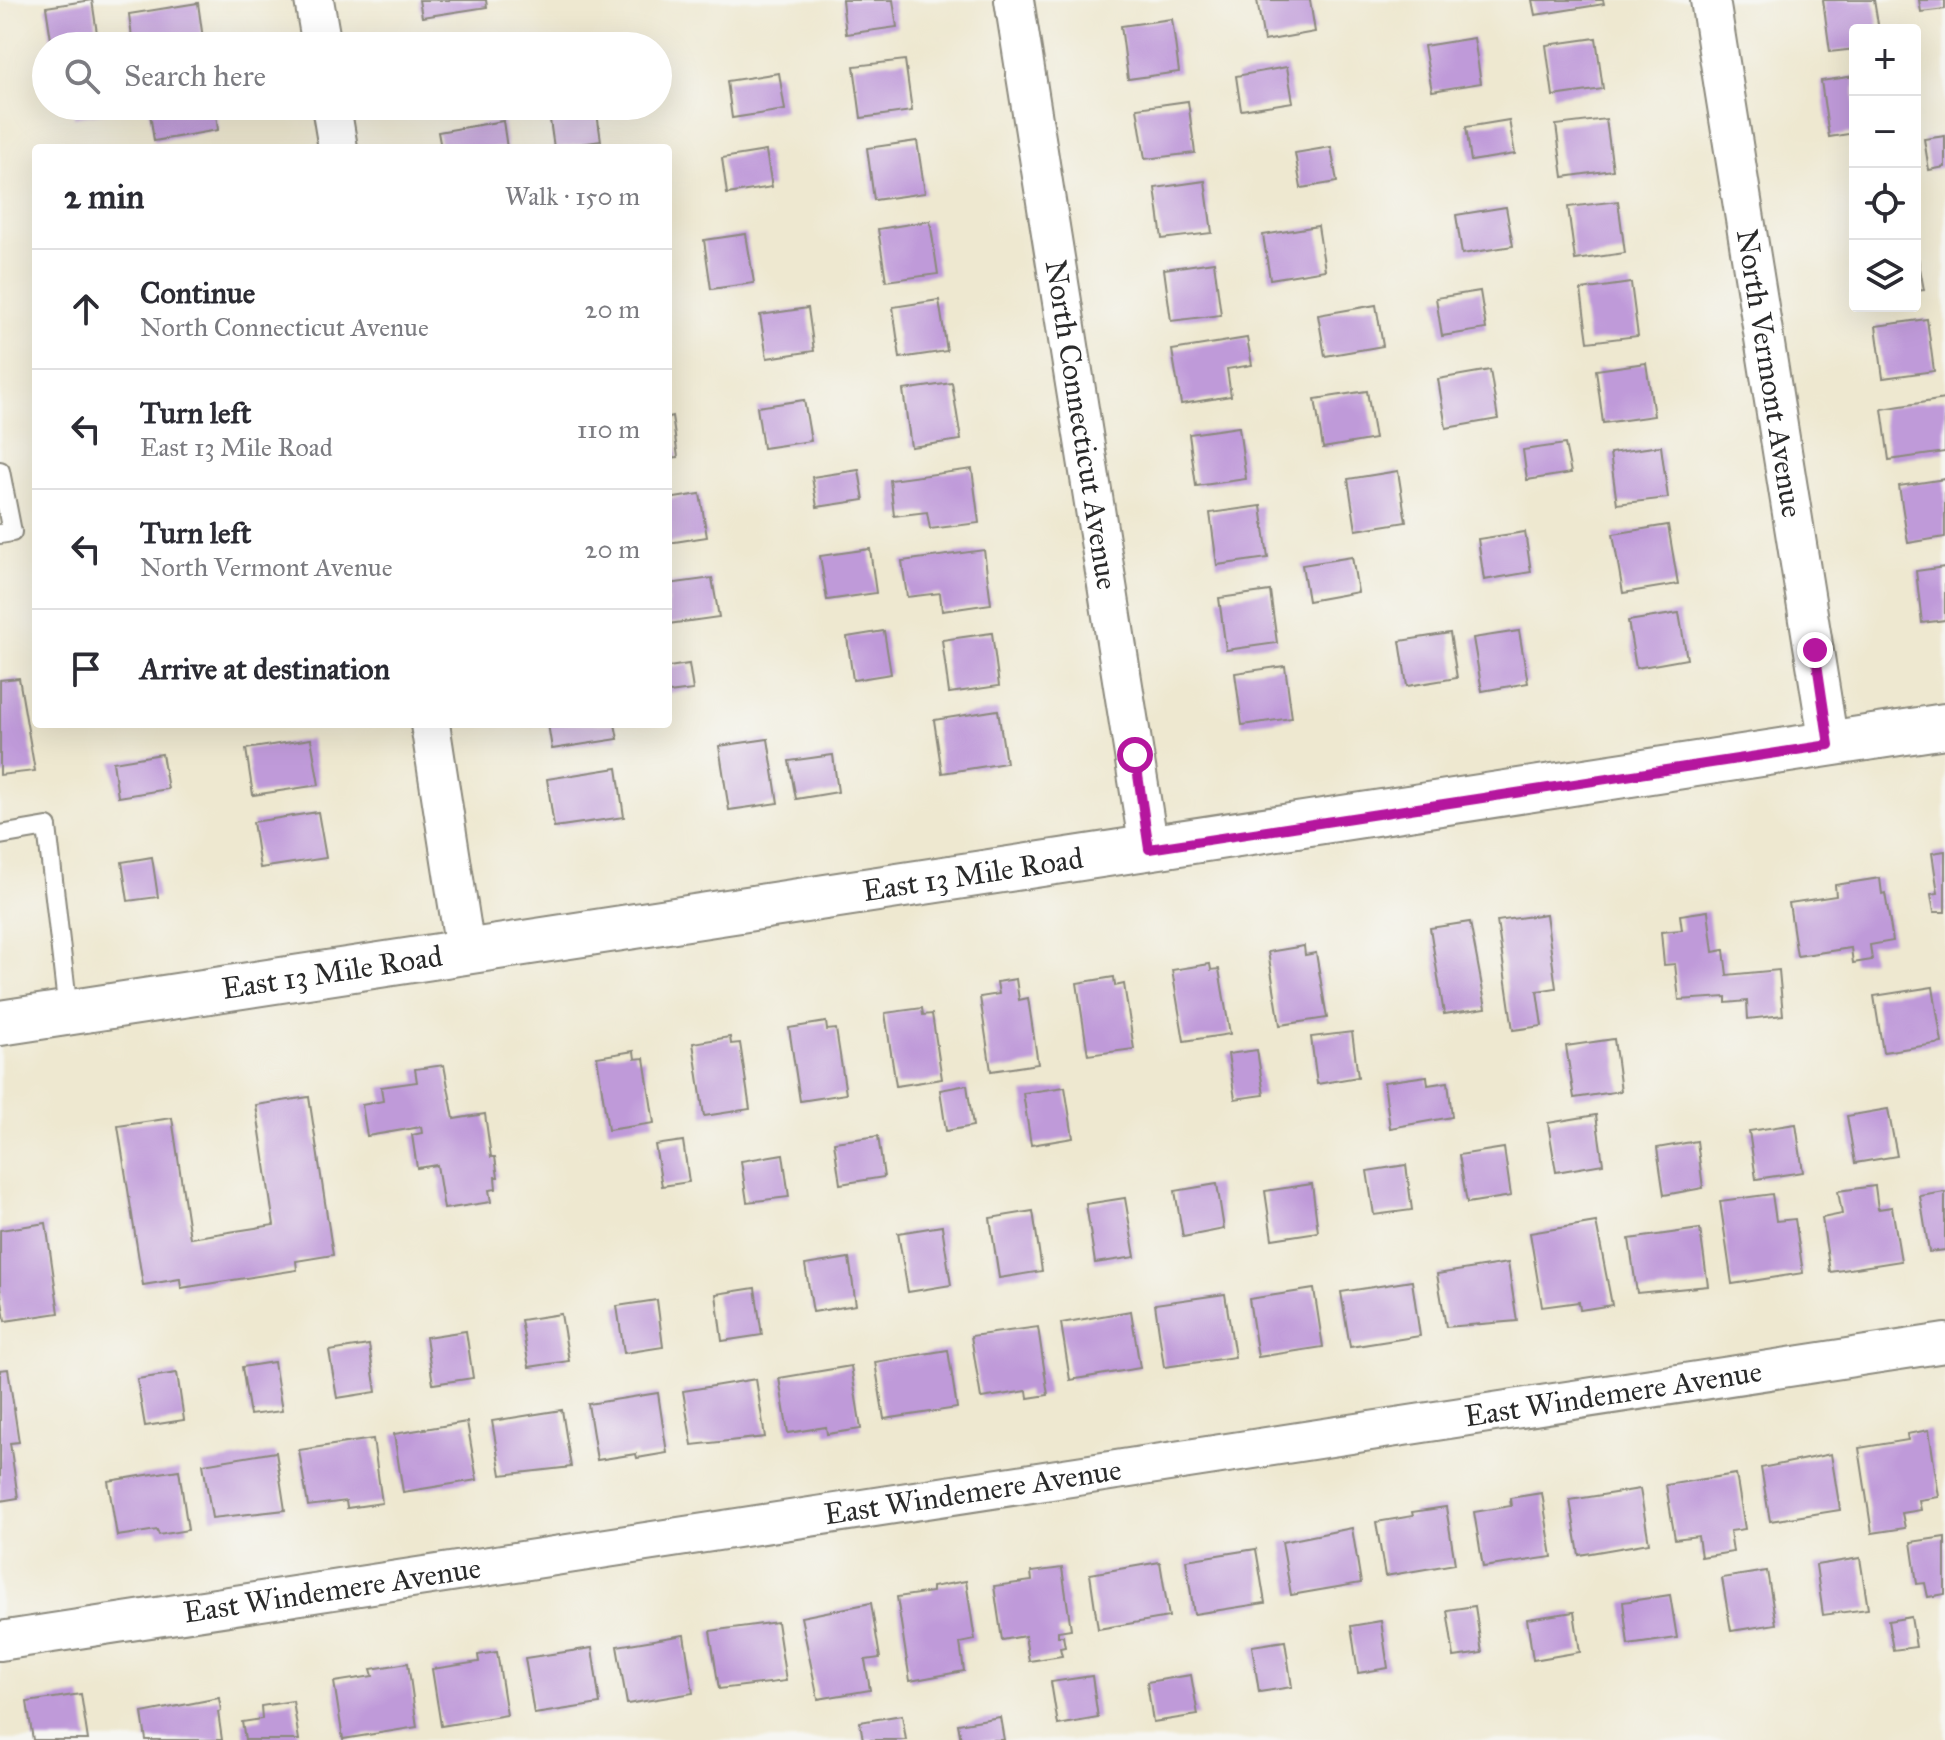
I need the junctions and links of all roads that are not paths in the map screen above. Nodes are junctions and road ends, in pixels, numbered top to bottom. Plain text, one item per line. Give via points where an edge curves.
1 (314, 0) edge
2 (1014, 0) edge
3 (1710, 0) edge
4 (320, 32) edge
5 (333, 120) edge
6 (337, 144) edge
7 (0, 471) edge
8 (0, 534) edge
9 (1945, 726) edge
10 (431, 728) edge
11 (1829, 745) junction
12 (0, 835) edge
13 (1149, 849) junction
14 (465, 950) junction
15 (68, 1012) junction
16 (0, 1023) edge
17 (1945, 1343) edge
18 (0, 1641) edge

1 - 4 street
2 - 13 street, North Connecticut Avenue
3 - 11 street, North Vermont Avenue
5 - 6 street
7 - 8 lane via 12,532
9 - 11 main road, East 13 Mile Road
10 - 14 street
11 - 13 main road, East 13 Mile Road
12 - 15 lane via 47,827
13 - 14 main road, East 13 Mile Road
14 - 15 main road, East 13 Mile Road
15 - 16 main road, East 13 Mile Road
17 - 18 street, East Windemere Avenue

